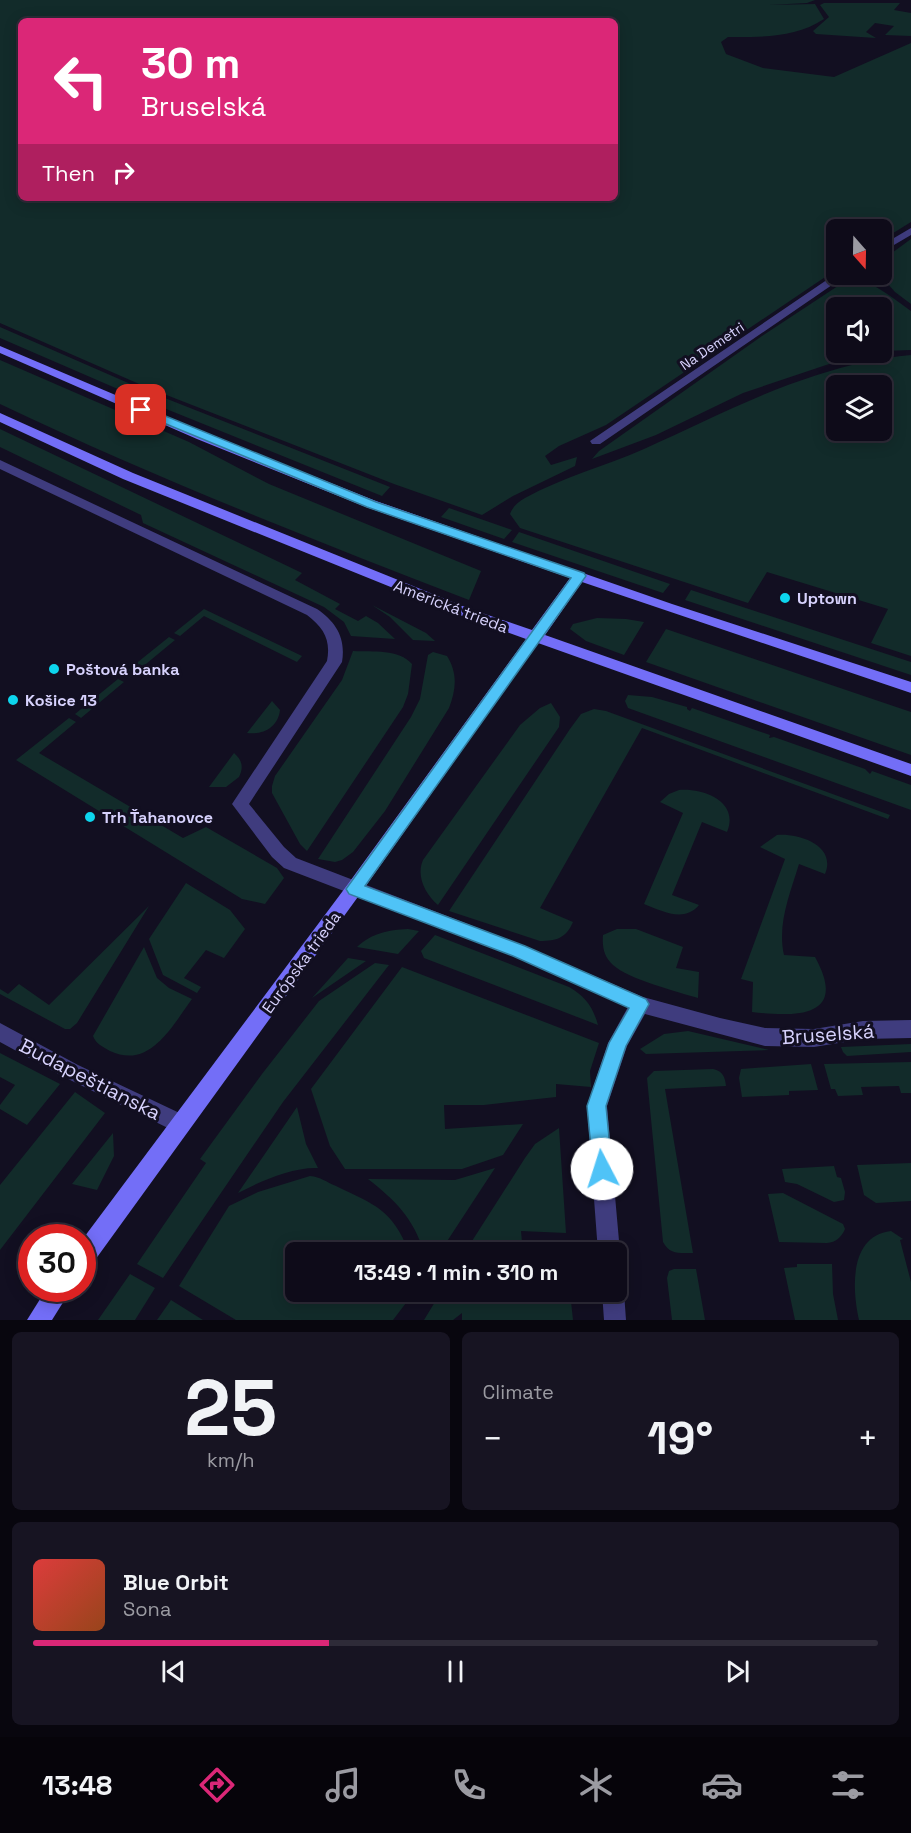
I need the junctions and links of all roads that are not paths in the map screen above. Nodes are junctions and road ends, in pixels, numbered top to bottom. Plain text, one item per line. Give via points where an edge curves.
1 (911, 231) edge
2 (892, 243) edge
3 (827, 285) edge
4 (0, 349) edge
5 (0, 417) edge
6 (596, 441) dead end
7 (0, 464) edge
8 (579, 576) junction
9 (536, 638) junction
10 (911, 688) edge
11 (911, 770) edge
12 (354, 889) junction
13 (640, 1004) junction
14 (911, 1029) edge
15 (0, 1032) edge
16 (181, 1124) junction
17 (96, 1240) edge
18 (608, 1242) edge
19 (51, 1302) edge
20 (614, 1302) edge
21 (38, 1320) edge
22 (615, 1320) edge

1 - 2 street
3 - 6 street, Na Demetri
4 - 8 street via 371,504
5 - 9 street, Americká trieda via 128,476 285,541
7 - 12 street, Bruselská via 312,612 330,627 337,643 334,662 240,804 290,863
8 - 9 street, Európska trieda
8 - 10 street
9 - 11 street, Americká trieda
9 - 12 street, Európska trieda
12 - 13 street, Bruselská via 530,956
12 - 16 street, Európska trieda
13 - 14 street, Bruselská via 765,1037 814,1038 863,1030
13 - 18 street via 618,1043 597,1106
15 - 16 street, Budapeštianska
16 - 17 street, Európska trieda
19 - 21 street
20 - 22 street

